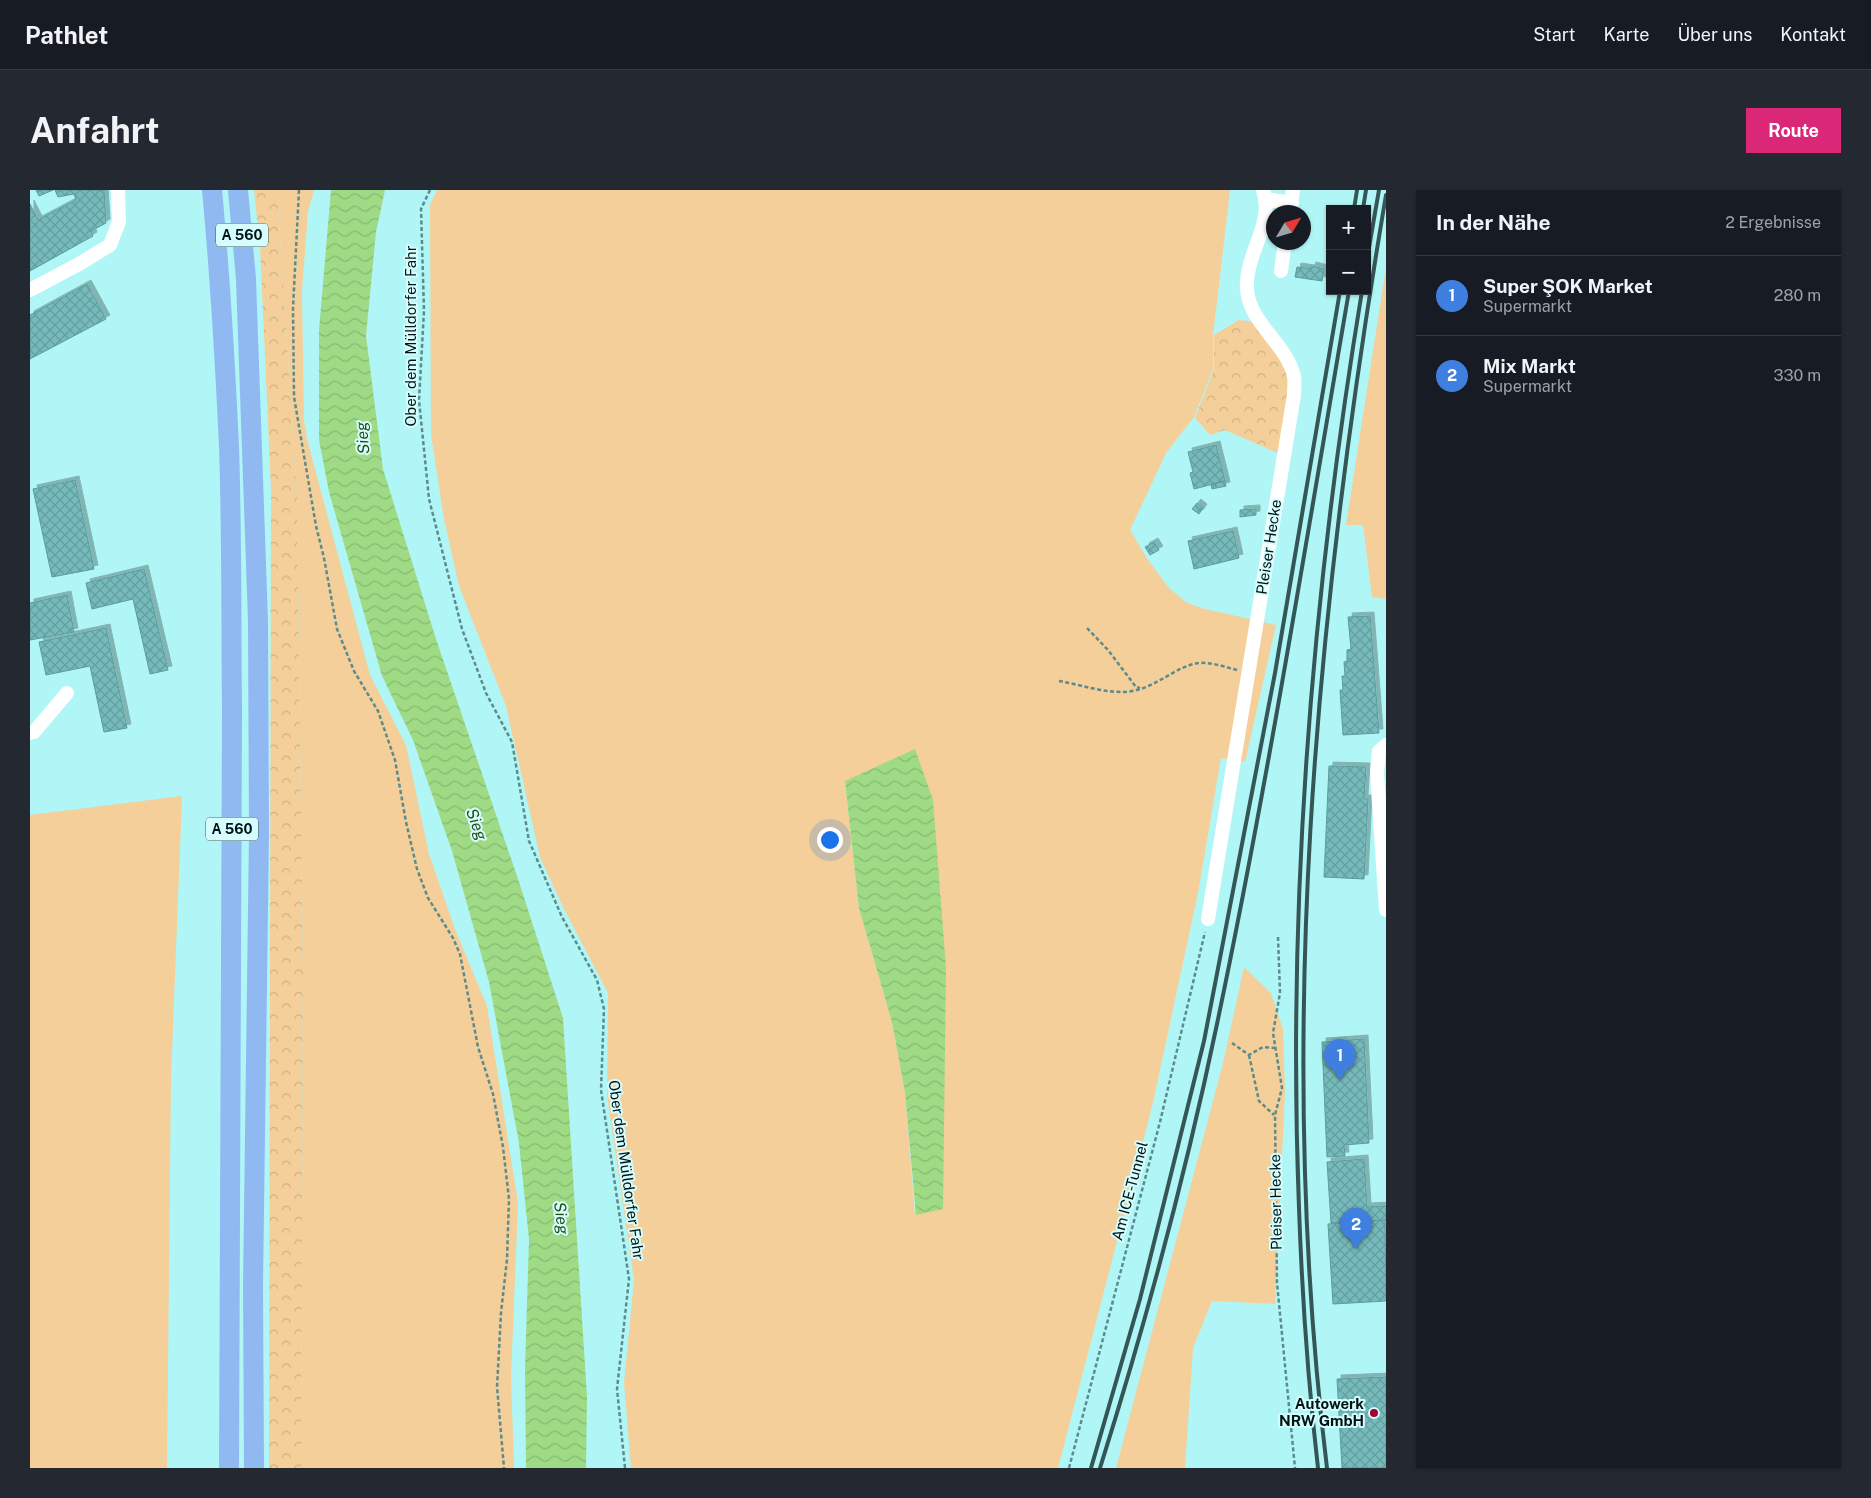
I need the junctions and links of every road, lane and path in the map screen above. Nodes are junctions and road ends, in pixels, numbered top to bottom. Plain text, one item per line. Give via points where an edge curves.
1 (118, 190) edge
2 (212, 190) edge
3 (238, 190) edge
4 (250, 190) edge
5 (299, 190) edge
6 (430, 190) edge
7 (1265, 194) edge
8 (1292, 202) edge
9 (1284, 250) edge
10 (1281, 271) dead end
11 (246, 279) junction
12 (30, 290) edge
13 (1087, 628) dead end
14 (1248, 673) junction
15 (1059, 681) dead end
16 (1142, 689) junction
17 (67, 692) dead end
18 (30, 733) edge
19 (1386, 745) edge
20 (1382, 780) edge
21 (1386, 910) edge
22 (1208, 919) joint
23 (1278, 937) dead end
24 (1232, 1043) dead end
25 (1276, 1048) junction
26 (1249, 1055) junction
27 (1275, 1116) junction
28 (229, 1468) edge
29 (254, 1468) edge
30 (504, 1468) edge
31 (625, 1468) edge
32 (1069, 1468) edge
33 (1295, 1468) edge

1 - 12 street via 119,222 110,245
2 - 28 highway, A 560 via 229,448 231,596
3 - 11 highway, A 560
4 - 11 highway
5 - 30 path via 293,308 294,397 337,629 354,671 378,711 395,760 417,869 428,898 460,954 478,1047 494,1094 503,1147 509,1199 497,1387
6 - 31 path, Ober dem Mülldorfer Fahr via 421,209 424,311 419,400 429,499 462,629 486,693 512,742 530,840 562,917 596,980 604,1009 600,1090 629,1279 617,1389
7 - 8 street
7 - 14 street, Pleiser Hecke via 1266,216 1247,274 1247,291 1250,305 1288,361 1294,377 1294,395
9 - 10 street
11 - 29 highway, A 560 via 258,621
13 - 16 path via 1136,687
14 - 16 path via 1199,663
14 - 22 street, Pleiser Hecke
15 - 16 path via 1103,690 1129,692
17 - 18 street
19 - 20 street via 1377,757
20 - 21 street
22 - 32 path, Am ICE-Tunnel via 1160,1122
23 - 25 path, Pleiser Hecke via 1280,993 1273,1033
24 - 26 path
25 - 26 path via 1263,1048
25 - 27 path, Pleiser Hecke via 1282,1088
26 - 27 path via 1258,1101
27 - 33 path, Pleiser Hecke via 1277,1284

